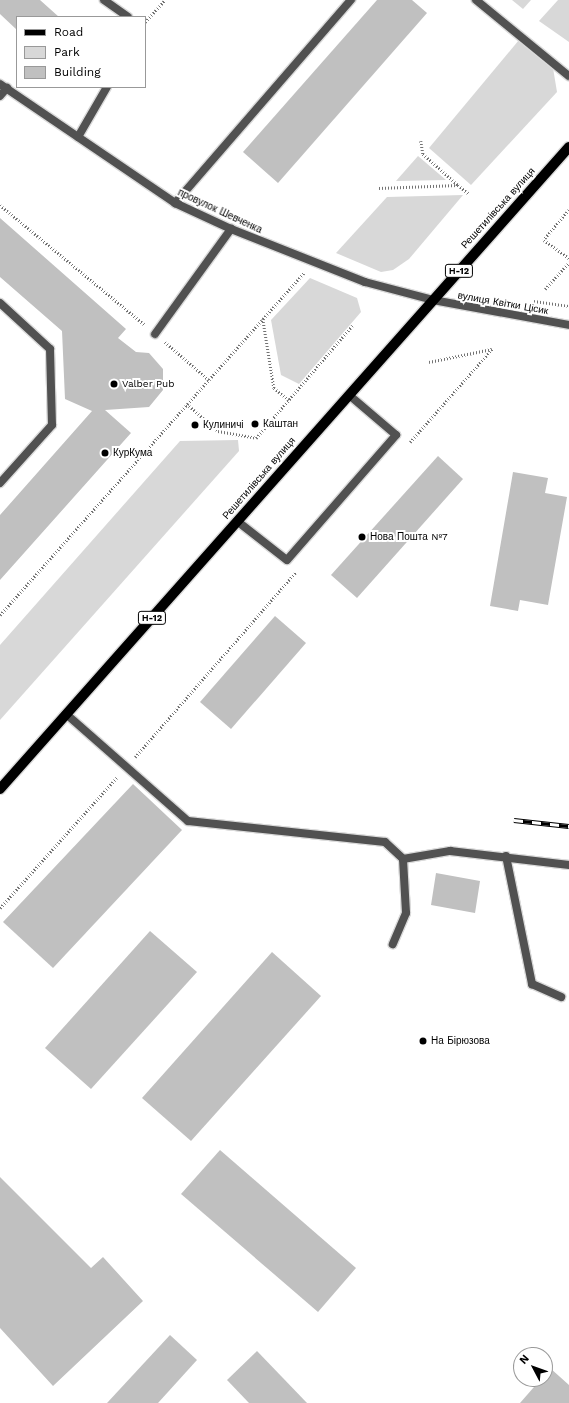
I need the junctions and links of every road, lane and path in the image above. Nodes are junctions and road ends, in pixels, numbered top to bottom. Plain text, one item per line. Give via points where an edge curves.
1 (104, 0) edge
2 (165, 0) edge
3 (351, 0) edge
4 (476, 0) edge
5 (127, 16) edge
6 (146, 21) edge
7 (569, 76) edge
8 (3, 86) edge
9 (105, 88) edge
10 (0, 96) edge
11 (78, 137) junction
12 (421, 141) dead end
13 (569, 147) edge
14 (458, 185) junction
15 (379, 188) dead end
16 (469, 194) dead end
17 (176, 203) junction
18 (0, 205) edge
19 (569, 210) edge
20 (232, 229) junction
21 (569, 258) edge
22 (569, 262) edge
23 (306, 271) dead end
24 (545, 289) dead end
25 (433, 300) junction
26 (534, 301) dead end
27 (0, 303) edge
28 (569, 306) edge
29 (263, 319) junction
30 (569, 325) edge
31 (352, 326) dead end
32 (156, 334) junction
33 (429, 362) dead end
34 (209, 380) junction
35 (349, 395) junction
36 (288, 400) junction
37 (187, 404) junction
38 (407, 444) dead end
39 (0, 483) edge
40 (237, 521) junction
41 (298, 570) dead end
42 (0, 615) edge
43 (66, 714) junction
44 (126, 767) junction
45 (0, 789) edge
46 (506, 856) junction
47 (403, 859) junction
48 (569, 865) edge
49 (0, 908) edge
50 (393, 944) dead end
51 (562, 998) dead end

1 - 5 street
2 - 6 path
3 - 17 street
4 - 7 street
8 - 10 street
8 - 11 street, провулок Шевченка
9 - 11 street
11 - 17 street, провулок Шевченка
12 - 14 path via 423,154
13 - 25 main road, Решетилівська вулиця / Н-12
14 - 15 path
14 - 16 path
17 - 20 street, провулок Шевченка
18 - 32 path
19 - 21 path via 544,240
20 - 25 street, провулок Шевченка via 365,282
20 - 32 street
22 - 24 path
23 - 29 path
25 - 30 street, вулиця Квітки Цісик
25 - 35 main road, Решетилівська вулиця / Н-12
26 - 28 path
27 - 39 street via 50,349 52,425
29 - 34 path
29 - 36 path via 274,388
31 - 36 path
32 - 34 path
33 - 38 path via 492,349
34 - 37 path
35 - 40 main road, Решетилівська вулиця / Н-12
35 - 40 street via 396,435 287,560
36 - 37 path via 256,438 218,431
37 - 42 path
40 - 43 main road, Решетилівська вулиця / Н-12
41 - 44 path
43 - 44 street
43 - 45 main road, Решетилівська вулиця / Н-12
44 - 47 street via 188,821 385,842
44 - 49 path
46 - 47 street via 450,850
46 - 48 street
46 - 51 street via 532,984
47 - 50 street via 406,913

